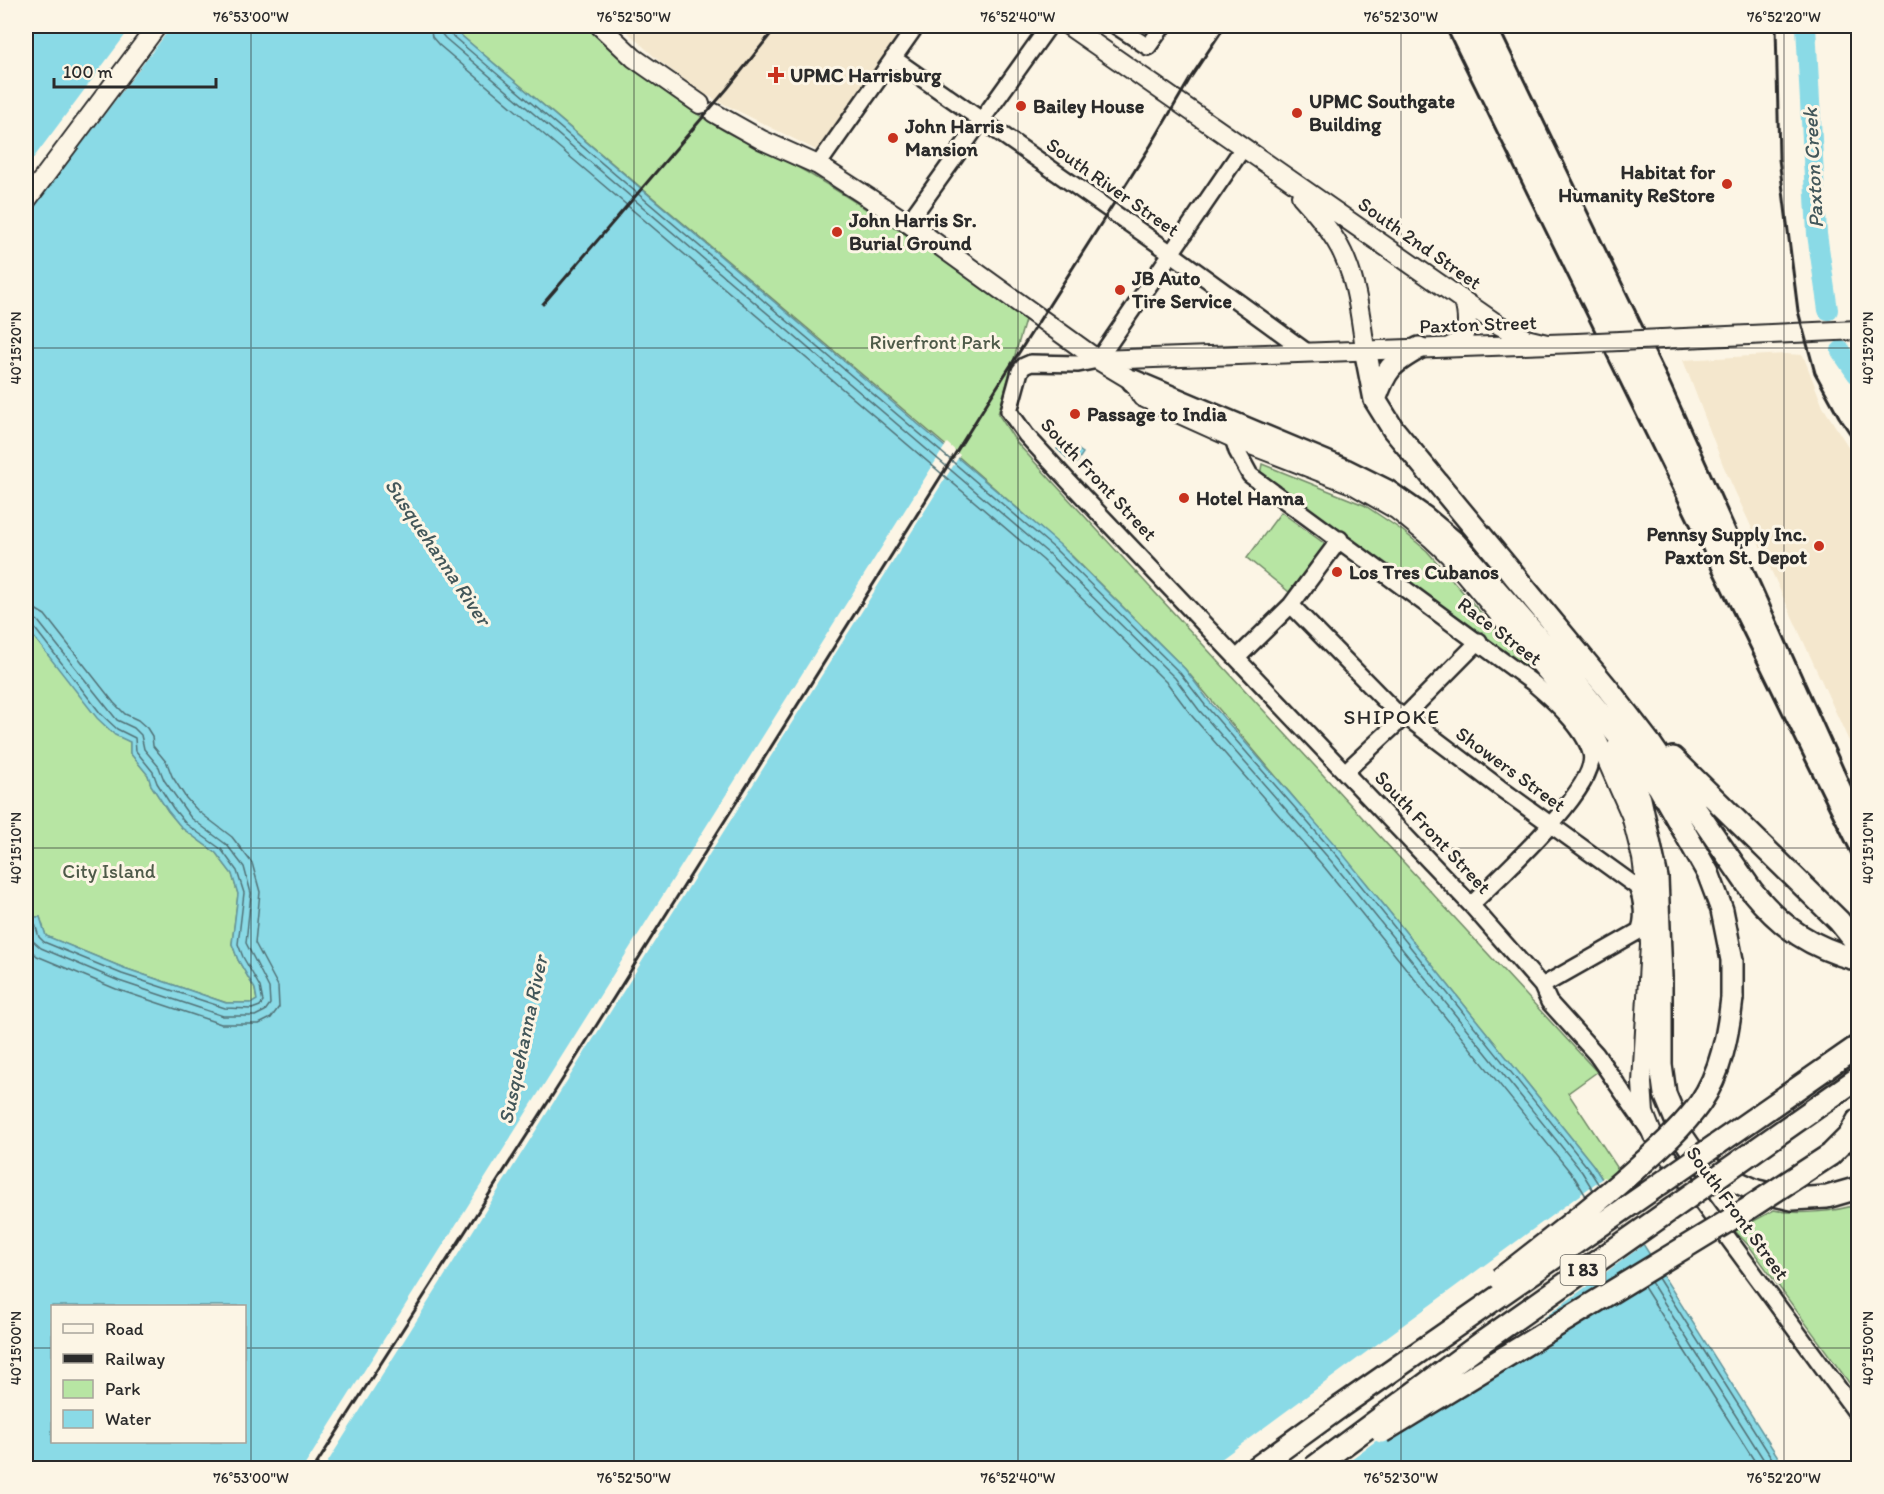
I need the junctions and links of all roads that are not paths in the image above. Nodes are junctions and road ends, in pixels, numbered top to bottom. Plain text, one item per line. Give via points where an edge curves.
1 (157, 26) edge
2 (600, 26) edge
3 (916, 26) edge
4 (1049, 26) edge
5 (1069, 26) edge
6 (1116, 26) edge
7 (1163, 26) edge
8 (893, 58) junction
9 (981, 120) junction
10 (1244, 148) junction
11 (818, 165) junction
12 (1272, 168) junction
13 (26, 201) edge
14 (908, 223) junction
15 (1171, 253) junction
16 (1464, 301) junction
17 (1858, 330) edge
18 (1547, 344) junction
19 (1449, 347) junction
20 (1419, 348) junction
21 (1365, 349) junction
22 (1307, 352) junction
23 (1098, 360) junction
24 (1133, 381) junction
25 (1375, 399) junction
26 (1233, 438) junction
27 (1340, 539) junction
28 (1291, 605) junction
29 (1479, 641) junction
30 (1237, 658) junction
31 (1608, 689) junction
32 (1405, 716) junction
33 (1604, 721) junction
34 (1345, 772) junction
35 (1551, 825) junction
36 (1471, 905) junction
37 (1858, 945) edge
38 (1858, 960) edge
39 (1542, 986) junction
40 (1858, 1046) edge
41 (1858, 1078) edge
42 (1858, 1120) edge
43 (1653, 1136) junction
44 (1858, 1188) edge
45 (1340, 1407) junction
46 (1858, 1415) edge
47 (1256, 1468) edge
48 (1312, 1468) edge
49 (1323, 1468) edge

1 - 13 main road
2 - 11 main road via 634,58 707,108 762,140
3 - 8 street
4 - 9 street
5 - 10 main road, South 2nd Street
6 - 7 street via 1148,47
8 - 9 street, South River Street
8 - 11 street
9 - 14 street
9 - 15 street, South River Street
10 - 12 main road, South 2nd Street
10 - 15 street
11 - 14 main road
12 - 16 main road, South 2nd Street
12 - 21 main road, South 2nd Street via 1312,208 1337,242 1353,282
14 - 23 main road
15 - 22 street, South River Street
15 - 23 street
16 - 18 main road, South 2nd Street via 1513,333
16 - 19 main road via 1466,333
17 - 18 main road, Paxton Street, bridge
18 - 19 main road, Paxton Street
19 - 20 main road, Paxton Street
20 - 21 main road, Paxton Street
20 - 25 highway via 1395,362
21 - 22 main road, Paxton Street
21 - 25 highway
22 - 23 main road, Paxton Street
23 - 24 main road
23 - 30 street, South Front Street via 1024,366 1009,411 1071,484
24 - 26 main road via 1142,397
24 - 33 highway via 1345,470 1387,491 1424,517 1455,543 1511,605
25 - 31 highway via 1410,452
26 - 27 street, Race Street via 1250,475
26 - 43 main road via 1352,484 1415,524 1469,578 1573,703 1595,736 1631,815 1645,873 1650,931 1642,1090 1644,1113
27 - 28 street
27 - 29 street, Race Street
28 - 30 street
28 - 32 street, Showers Street via 1395,711
29 - 32 street
29 - 35 street, Race Street via 1562,709 1587,742 1591,769
30 - 34 street, South Front Street
31 - 37 highway via 1658,744 1839,921
31 - 38 highway via 1769,913 1813,944
32 - 34 street
32 - 35 street, Showers Street
33 - 44 highway via 1640,800 1649,834 1660,922 1660,1065 1665,1094 1683,1137 1700,1162 1757,1191 1792,1199 1827,1197
33 - 45 highway, bridge via 1659,787 1708,873 1722,910 1732,960 1732,998 1716,1071 1700,1102 1669,1139 1619,1185
34 - 36 street, South Front Street
35 - 36 street
35 - 39 street, Showers Street via 1637,887 1642,919 1639,931
36 - 39 street, South Front Street
39 - 43 street, South Front Street via 1549,1002 1596,1054
40 - 45 highway, I 83, bridge
41 - 48 highway, I 83, bridge via 1484,1341
42 - 49 highway, bridge via 1830,1155 1746,1210
43 - 46 street, South Front Street
45 - 47 highway, I 83

